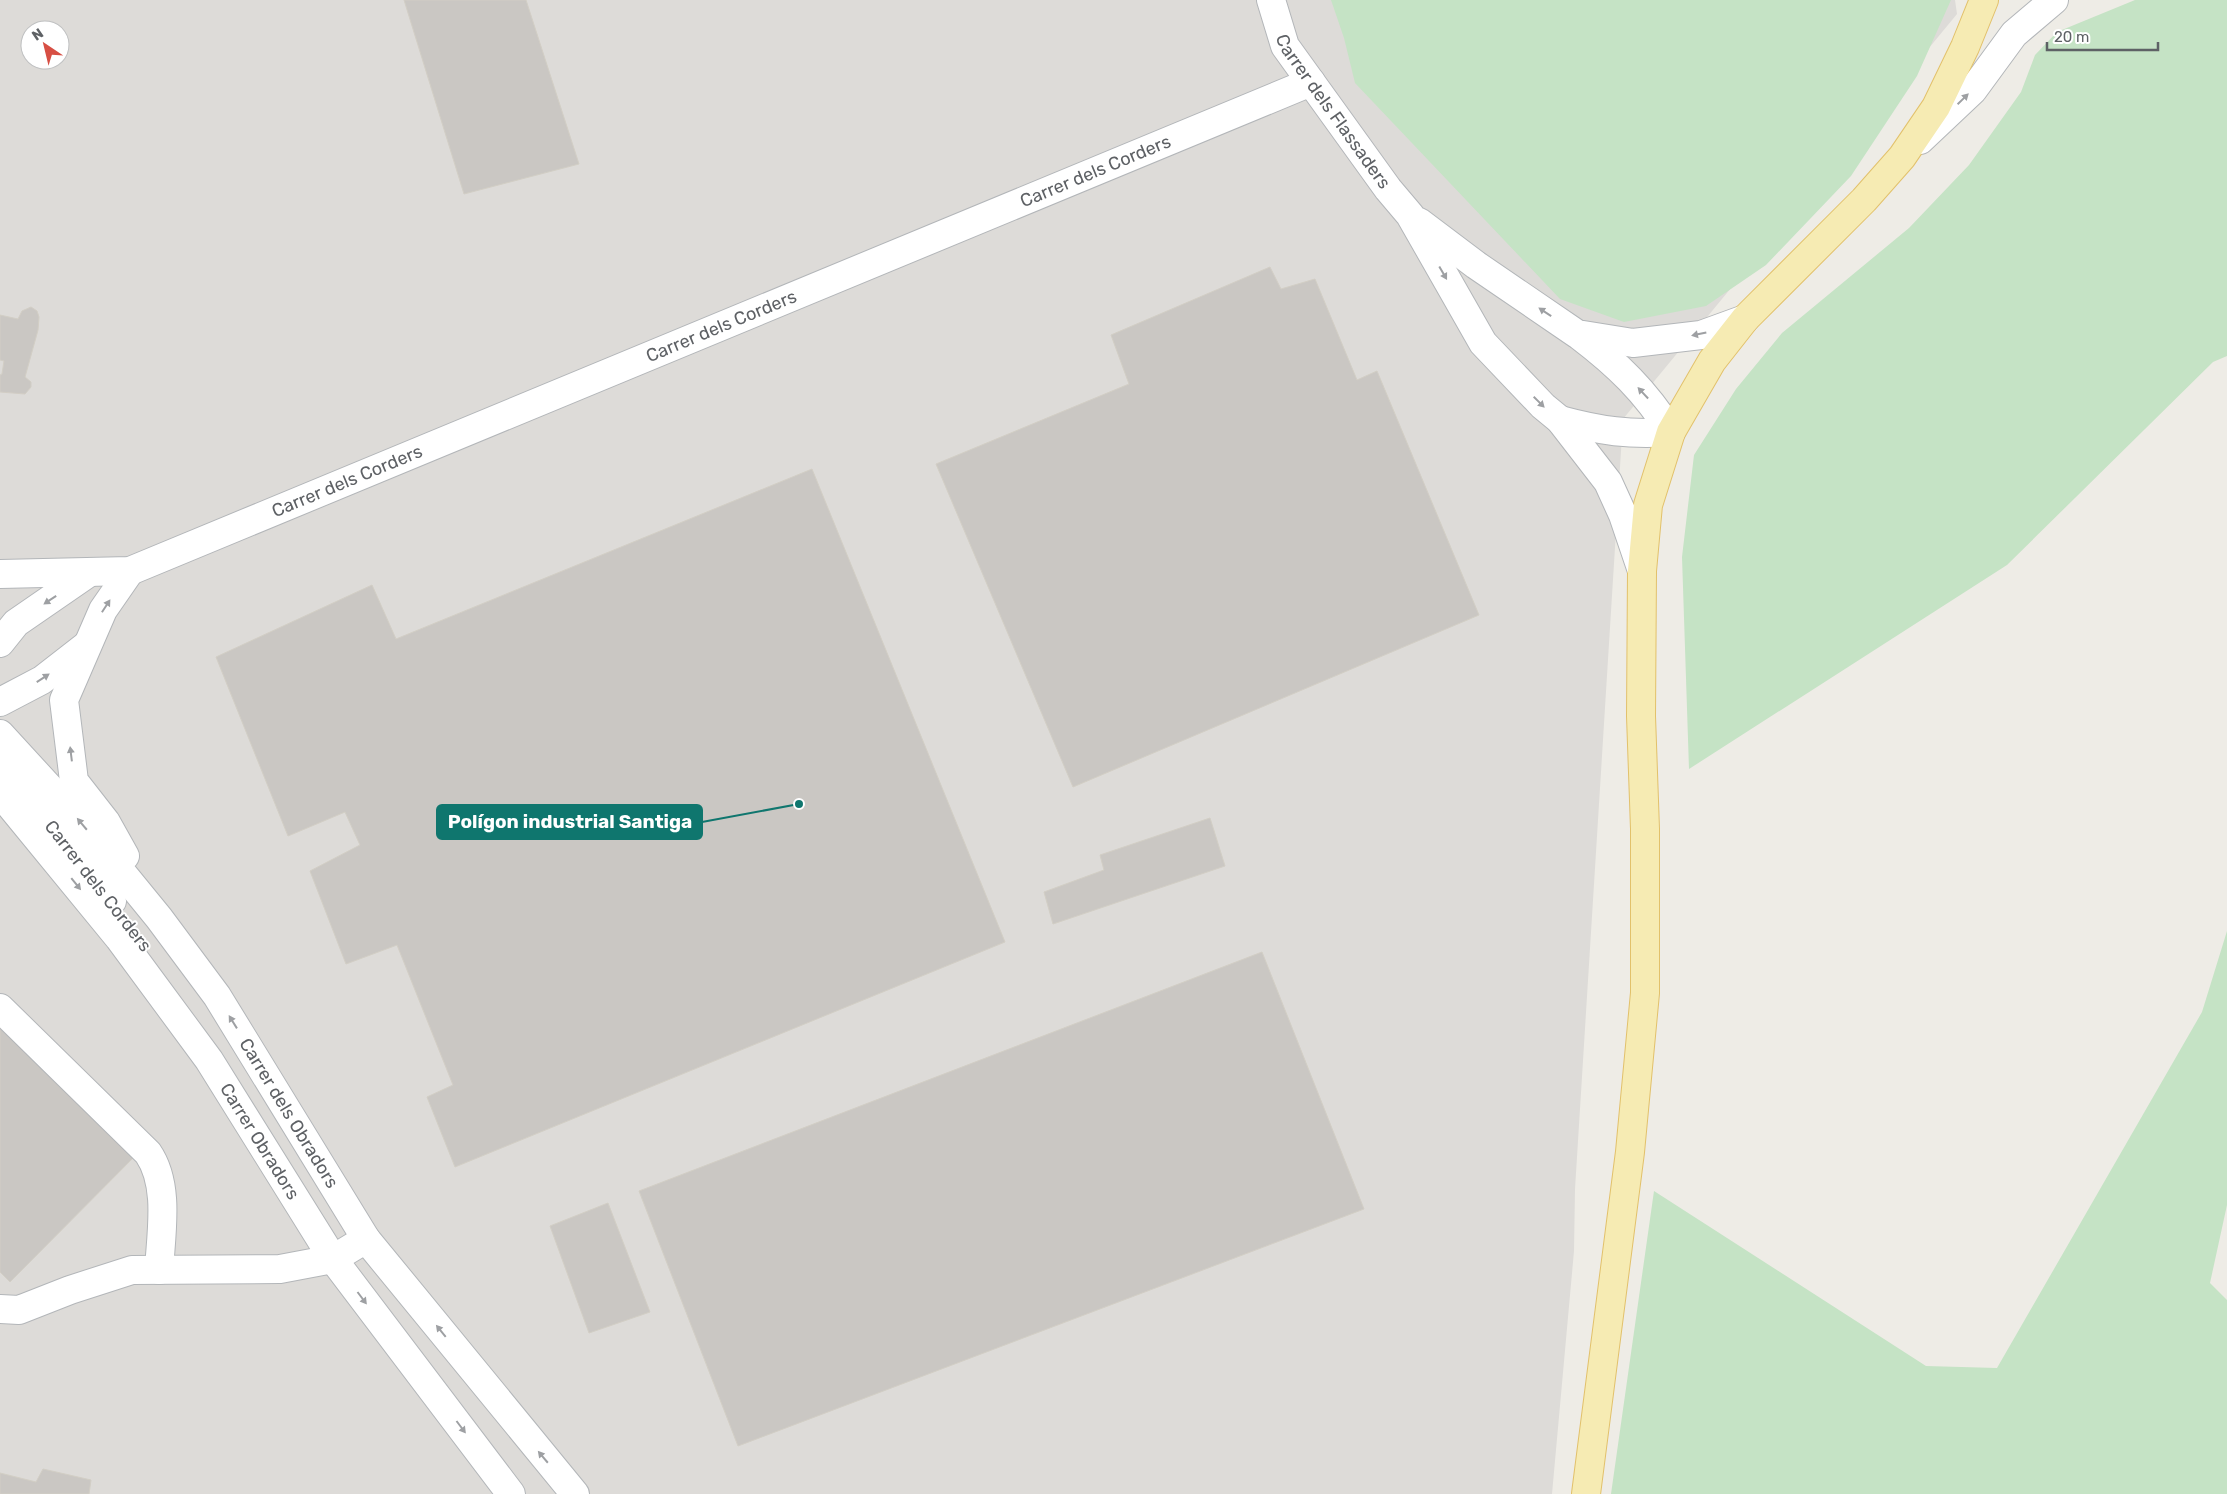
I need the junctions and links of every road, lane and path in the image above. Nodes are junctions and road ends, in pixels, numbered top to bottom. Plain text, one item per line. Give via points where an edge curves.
1 (1271, 0) edge
2 (1984, 0) edge
3 (2054, 0) edge
4 (1311, 82) junction
5 (1902, 157) junction
6 (1410, 215) junction
7 (1745, 319) junction
8 (1577, 334) junction
9 (1560, 420) junction
10 (1671, 432) junction
11 (130, 571) junction
12 (1642, 571) junction
13 (90, 572) junction
14 (0, 574) edge
15 (0, 643) edge
16 (88, 644) junction
17 (0, 702) edge
18 (0, 734) edge
19 (0, 766) edge
20 (0, 793) edge
21 (158, 918) junction
22 (0, 1008) edge
23 (177, 1016) junction
24 (366, 1239) junction
25 (333, 1259) junction
26 (159, 1270) junction
27 (0, 1309) edge
28 (512, 1494) edge
29 (575, 1494) edge
30 (1586, 1494) edge

1 - 4 street, Carrer dels Flassaders via 1285,46
2 - 5 main road via 1936,107
5 -> 3 street via 1972,90 2014,34
4 - 6 street, Carrer dels Flassaders
4 - 11 street, Carrer dels Corders
5 - 7 main road via 1864,200
8 -> 6 street, Carrer dels Flassaders
6 -> 9 street, Carrer dels Flassaders via 1483,343
7 -> 8 street, Carrer dels Flassaders via 1701,335 1632,342
7 - 10 main road via 1712,361
10 -> 8 street, Carrer dels Flassaders via 1653,403 1621,369
9 - 10 street, Carrer dels Flassaders via 1597,430 1642,434
9 - 12 street, Carrer dels Flassaders via 1608,482
10 - 12 main road via 1648,505
11 - 13 street, Carrer dels Corders
16 -> 11 street, Carrer dels Corders via 103,610
12 - 30 main road via 1646,993 1630,1152
13 - 14 street, Carrer dels Corders
13 -> 15 street via 16,623
17 -> 16 street, Carrer dels Corders via 42,680
21 -> 16 street, Carrer dels Corders via 106,822 74,781 64,700
21 -> 18 street, Carrer dels Obradors via 79,820
19 - 23 street, Carrer dels Corders via 76,853 158,964
20 -> 23 street, Carrer Obradors via 119,938
24 -> 21 street, Carrer dels Obradors via 217,996
22 - 26 street via 155,1163 160,1178 162,1210
23 - 25 street, Carrer Obradors via 209,1060
24 - 25 street
29 -> 24 street, Carrer dels Obradors
25 - 26 street via 280,1268
25 -> 28 street, Carrer Obradors
26 - 27 street via 132,1270 19,1310

